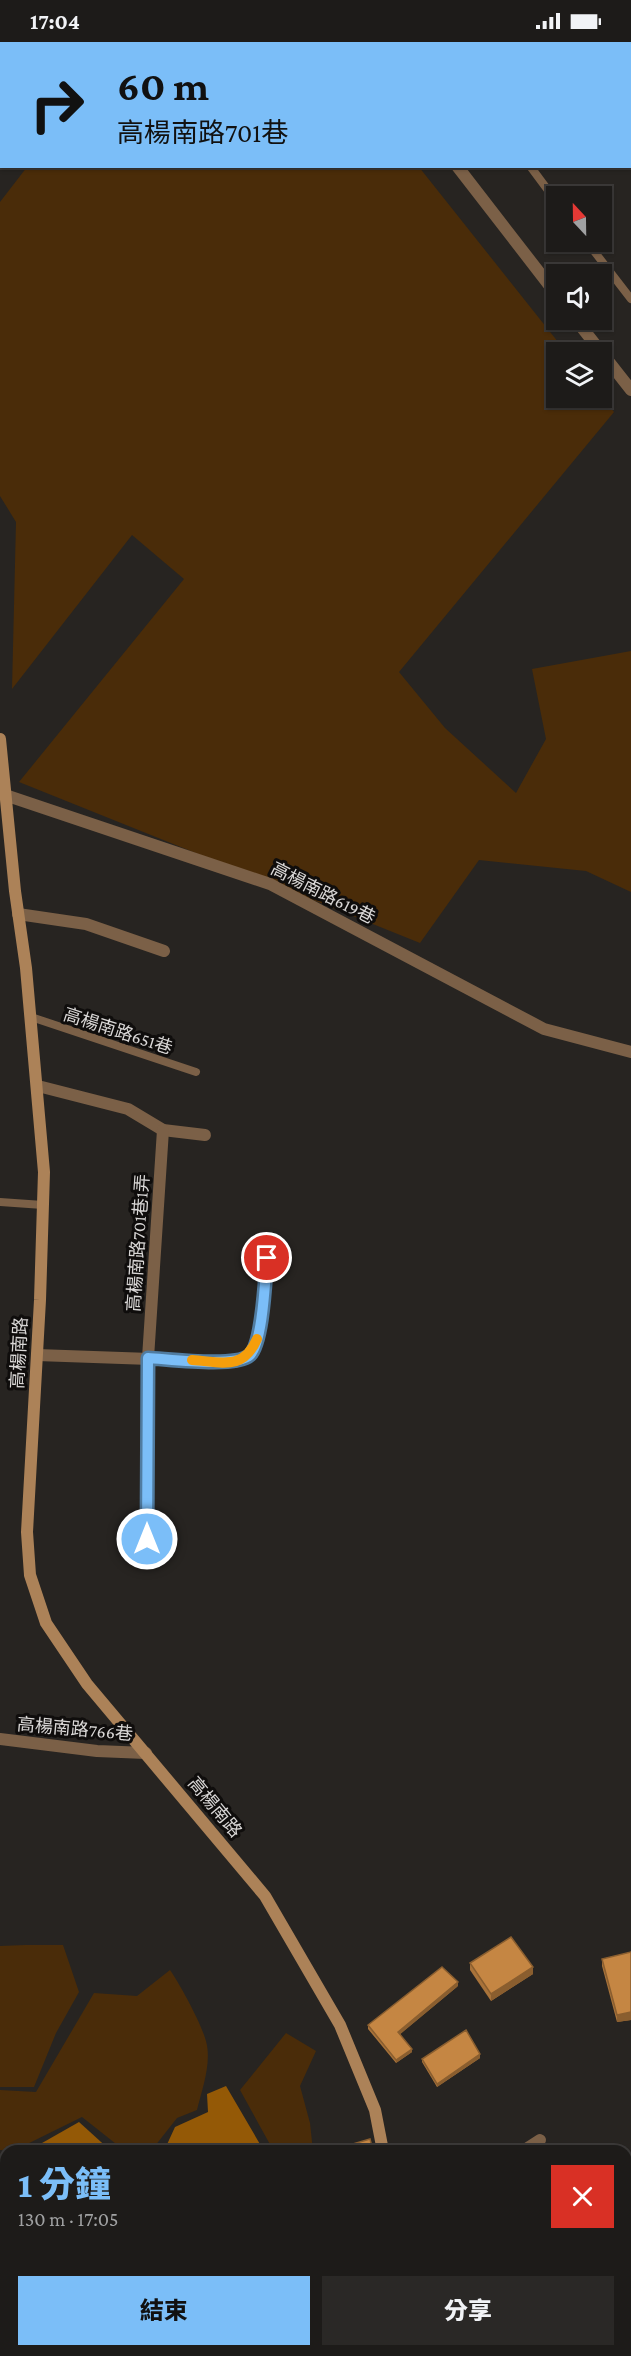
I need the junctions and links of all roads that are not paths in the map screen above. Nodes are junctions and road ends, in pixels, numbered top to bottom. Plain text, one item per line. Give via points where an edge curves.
1 (459, 168) edge
2 (531, 168) edge
3 (546, 188) edge
4 (595, 252) edge
5 (546, 281) edge
6 (631, 299) edge
7 (584, 330) edge
8 (631, 390) edge
9 (0, 739) edge
10 (5, 795) junction
11 (18, 914) junction
12 (164, 951) dead end
13 (31, 1017) junction
14 (631, 1053) edge
15 (196, 1072) dead end
16 (38, 1086) junction
17 (163, 1130) junction
18 (205, 1135) dead end
19 (0, 1202) edge
20 (43, 1204) junction
21 (267, 1258) dead end
22 (37, 1355) junction
23 (148, 1358) junction
24 (147, 1539) dead end
25 (0, 1739) edge
26 (146, 1753) junction
27 (540, 2140) dead end
28 (382, 2145) edge
29 (532, 2145) edge

1 - 5 street
2 - 3 lane
4 - 6 lane
7 - 8 street
9 - 10 street, 高楊南路
10 - 11 street, 高楊南路
10 - 14 street, 高楊南路619巷 via 270,884 544,1029
11 - 12 street via 86,924
11 - 13 street, 高楊南路
13 - 15 lane, 高楊南路651巷
13 - 16 street, 高楊南路
16 - 17 street via 128,1109
16 - 20 street, 高楊南路
17 - 18 street
17 - 23 street, 高楊南路701巷1弄
19 - 20 lane
20 - 22 street, 高楊南路
21 - 23 street via 259,1335 250,1354 235,1362
22 - 23 street
22 - 26 street, 高楊南路 via 27,1532 30,1575 46,1623 87,1684
23 - 24 street, 高楊南路701巷1弄
25 - 26 street, 高楊南路766巷
26 - 28 street, 高楊南路 via 265,1896 340,2025 375,2110
27 - 29 street

